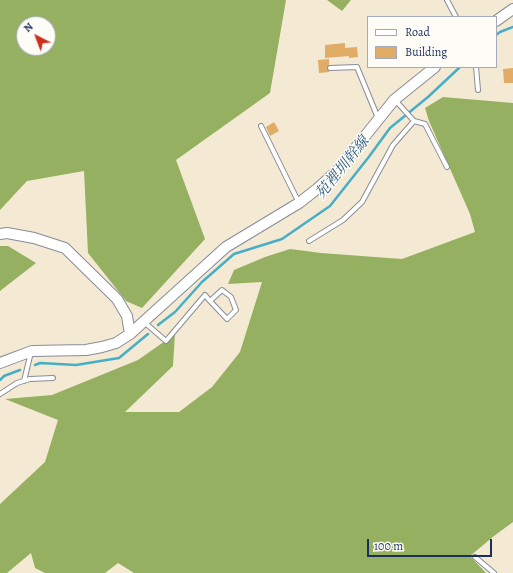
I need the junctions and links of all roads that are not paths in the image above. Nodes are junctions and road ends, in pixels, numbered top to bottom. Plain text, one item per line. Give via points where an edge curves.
1 (447, 0) edge
2 (513, 9) edge
3 (455, 16) edge
4 (497, 20) edge
5 (330, 68) dead end
6 (434, 68) edge
7 (476, 68) edge
8 (478, 90) dead end
9 (394, 100) junction
10 (378, 119) junction
11 (414, 121) junction
12 (261, 126) dead end
13 (447, 167) dead end
14 (299, 203) junction
15 (0, 234) edge
16 (309, 241) dead end
17 (210, 300) junction
18 (144, 321) junction
19 (130, 334) junction
20 (32, 351) junction
21 (0, 363) edge
22 (53, 378) dead end
23 (24, 381) junction
24 (0, 394) edge
25 (475, 556) dead end
26 (494, 573) edge

1 - 3 lane
2 - 4 street
5 - 10 lane via 357,67
6 - 9 street
7 - 8 lane
9 - 10 street
9 - 11 lane
10 - 14 street via 337,171
11 - 13 lane via 426,124
11 - 16 lane via 393,145 362,202 343,220
12 - 14 lane
14 - 18 street via 226,247
15 - 19 street via 7,232 65,248 117,299 127,316
17 - 17 lane via 227,319 236,310 231,297 222,290
17 - 18 lane via 205,295 166,341
18 - 19 street
19 - 20 street via 102,348
20 - 21 street
20 - 23 lane
22 - 23 lane
23 - 24 lane
25 - 26 lane

